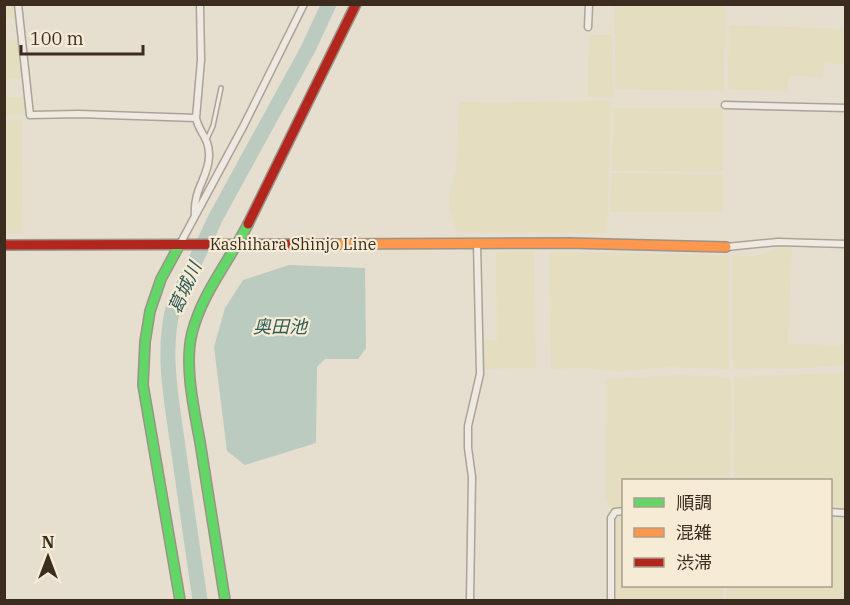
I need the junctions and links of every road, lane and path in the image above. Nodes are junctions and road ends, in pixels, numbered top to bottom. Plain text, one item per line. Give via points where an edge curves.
1 (18, 4) edge
2 (200, 4) edge
3 (304, 4) edge
4 (356, 4) edge
5 (589, 4) edge
6 (588, 27) dead end
7 (221, 88) dead end
8 (725, 105) dead end
9 (846, 108) edge
10 (196, 118) junction
11 (207, 139) junction
12 (195, 216) junction
13 (477, 243) junction
14 (182, 244) junction
15 (846, 244) edge
16 (4, 245) edge
17 (238, 245) junction
18 (726, 247) joint
19 (622, 512) edge
20 (180, 600) edge
21 (225, 600) edge
22 (470, 600) edge
23 (611, 600) edge

1 - 10 street via 30,115
2 - 10 street
3 - 12 street
4 - 17 street
5 - 6 street
7 - 11 lane
8 - 9 street
10 - 11 street
11 - 12 street via 209,159 195,197
12 - 14 street
13 - 17 street, Kashihara Shinjo Line
13 - 18 street, Kashihara Shinjo Line
13 - 22 street via 480,374 468,426 472,477
14 - 16 street, Kashihara Shinjo Line
14 - 17 street, Kashihara Shinjo Line
14 - 20 street via 161,279 150,311 143,385
15 - 18 street via 778,242
17 - 21 street via 210,288 189,347 192,394
19 - 23 street via 615,512 611,518

